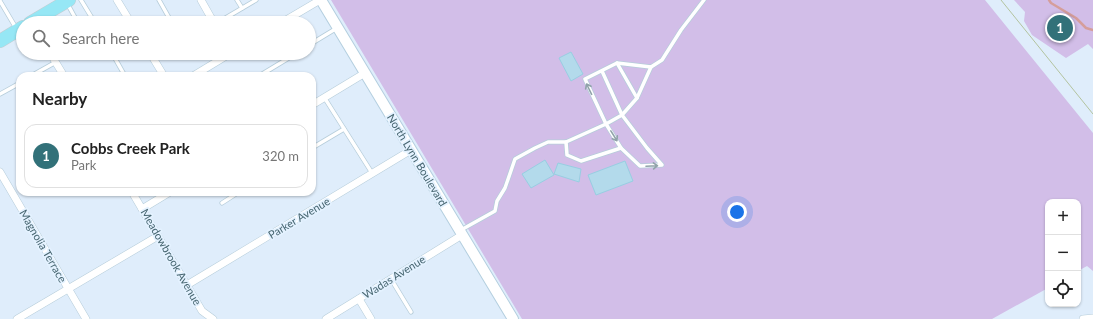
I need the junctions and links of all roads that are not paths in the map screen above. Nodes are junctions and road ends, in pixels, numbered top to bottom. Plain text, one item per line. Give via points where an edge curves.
1 (82, 0) edge
2 (117, 0) edge
3 (159, 0) edge
4 (201, 0) edge
5 (237, 0) edge
6 (256, 0) edge
7 (320, 0) edge
8 (704, 0) edge
9 (0, 1) edge
10 (67, 1) edge
11 (242, 8) junction
12 (17, 16) edge
13 (51, 16) edge
14 (74, 16) edge
15 (91, 16) edge
16 (127, 16) edge
17 (168, 16) edge
18 (211, 16) edge
19 (228, 16) edge
20 (293, 16) edge
21 (337, 27) junction
22 (16, 32) edge
23 (316, 40) edge
24 (0, 41) edge
25 (116, 60) edge
26 (154, 60) edge
27 (219, 60) edge
28 (285, 60) edge
29 (56, 62) joint
30 (617, 63) junction
31 (651, 67) junction
32 (602, 71) junction
33 (38, 72) edge
34 (62, 72) edge
35 (123, 72) edge
36 (162, 72) edge
37 (200, 72) edge
38 (266, 72) edge
39 (365, 72) junction
40 (16, 85) edge
41 (0, 94) edge
42 (324, 97) junction
43 (636, 98) junction
44 (316, 102) edge
45 (622, 115) junction
46 (606, 124) junction
47 (344, 128) junction
48 (566, 142) junction
49 (316, 146) edge
50 (621, 148) junction
51 (411, 150) junction
52 (0, 172) edge
53 (372, 173) junction
54 (134, 196) edge
55 (163, 196) edge
56 (233, 196) edge
57 (222, 203) dead end
58 (142, 209) junction
59 (461, 233) junction
60 (158, 236) junction
61 (391, 279) junction
62 (187, 285) junction
63 (68, 288) junction
64 (359, 298) junction
65 (411, 312) dead end
66 (17, 319) edge
67 (86, 319) edge
68 (213, 319) edge
69 (326, 319) edge
70 (371, 319) edge
71 (513, 319) edge

1 - 15 lane
2 - 16 street
3 - 17 lane
4 - 18 street
5 - 11 lane
6 - 11 lane
7 - 20 street
7 - 21 street, North Lynn Boulevard
8 - 31 lane via 662,60
9 - 12 lane
10 - 13 highway
10 - 14 lane
11 - 19 lane
21 - 23 lane
21 - 39 street, North Lynn Boulevard
22 - 24 highway
25 - 35 lane
26 - 36 street
27 - 37 street
28 - 38 lane
29 - 33 lane
29 - 34 street
30 - 31 lane
30 - 32 lane
30 - 43 lane
31 - 43 lane
32 - 45 lane
46 -> 32 lane via 585,79
39 - 42 street
39 - 51 street, North Lynn Boulevard
40 - 41 lane
42 - 44 street
42 - 47 lane
43 - 45 lane
45 - 46 lane
50 -> 45 lane via 640,166 662,165
46 - 48 lane
46 -> 50 lane
47 - 49 lane
47 - 53 lane
48 - 50 lane via 567,155 581,161
48 - 59 lane via 548,142 515,160 495,211
51 - 53 street, Parker Avenue
51 - 59 street, North Lynn Boulevard
52 - 63 street, Magnolia Terrace
53 - 62 street, Parker Avenue
54 - 58 street, Meadowbrook Avenue
55 - 58 street
56 - 57 lane
58 - 60 street, Meadowbrook Avenue
59 - 61 street, Wadas Avenue
59 - 71 street, North Lynn Boulevard
60 - 62 street, Meadowbrook Avenue
60 - 63 street
61 - 64 street, Wadas Avenue
61 - 65 lane
62 - 68 street, Meadowbrook Avenue via 202,311
63 - 66 street
63 - 67 street, Magnolia Terrace
64 - 69 street, Wadas Avenue
64 - 70 street

